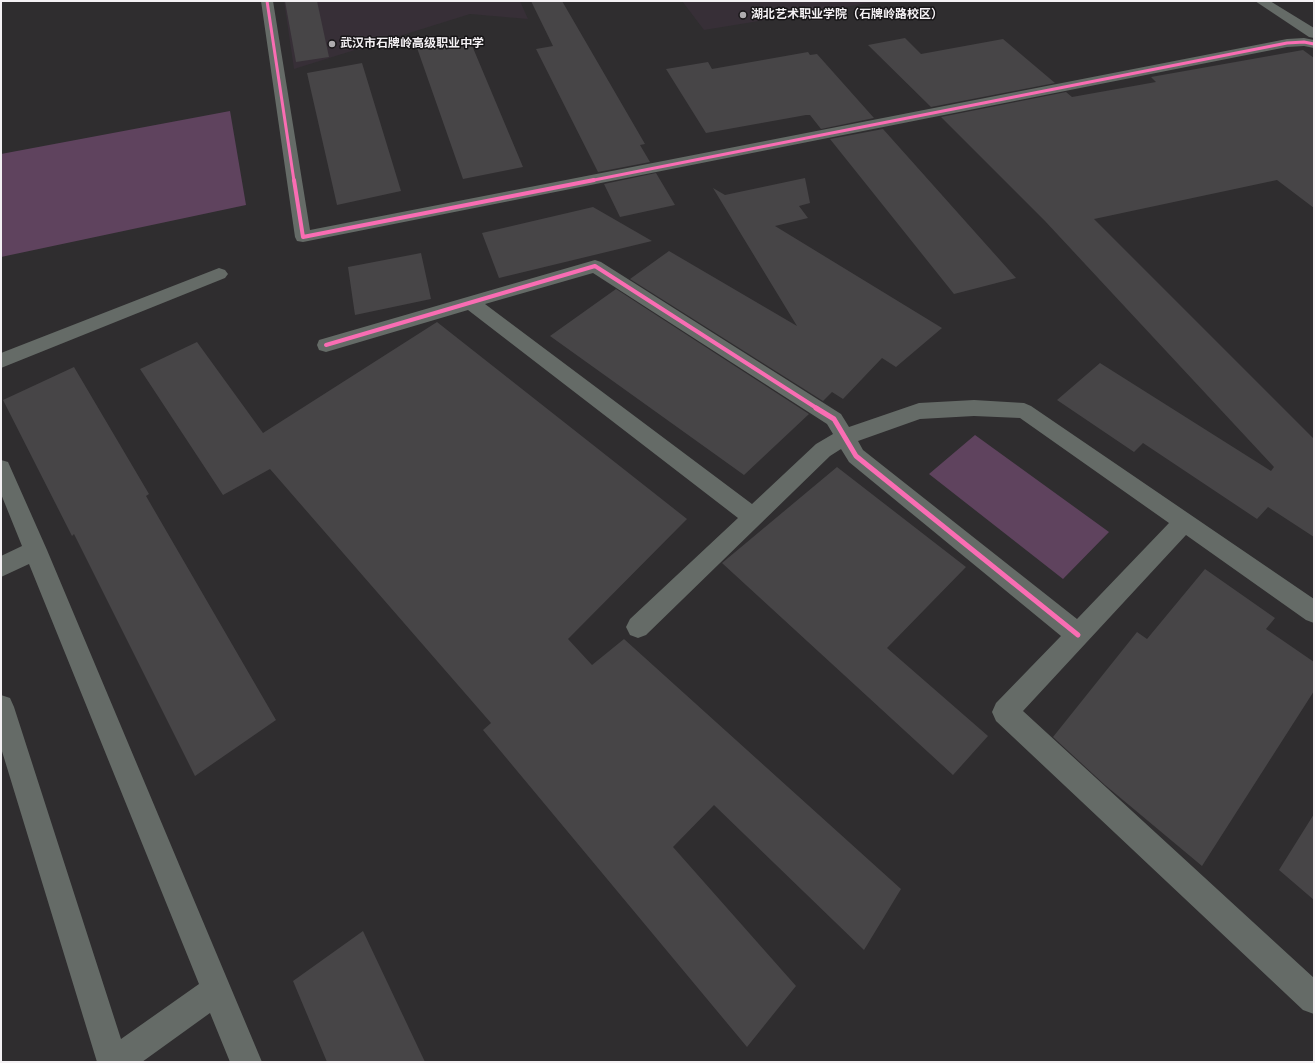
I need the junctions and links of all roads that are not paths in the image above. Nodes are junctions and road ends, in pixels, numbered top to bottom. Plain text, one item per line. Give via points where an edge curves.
1 (267, 1) edge
2 (1261, 1) edge
3 (1314, 34) edge
4 (1314, 44) edge
5 (219, 274) dead end
6 (470, 302) junction
7 (326, 345) dead end
8 (1, 360) edge
9 (845, 437) junction
10 (1, 468) edge
11 (753, 517) junction
12 (1184, 522) junction
13 (36, 550) junction
14 (1, 567) edge
15 (1314, 612) edge
16 (638, 627) dead end
17 (1078, 635) junction
18 (1, 707) edge
19 (216, 990) junction
20 (1314, 999) edge
21 (114, 1062) edge
22 (246, 1062) edge

1 - 4 street via 303,237 1287,43
2 - 3 street
5 - 8 street
6 - 7 street
6 - 9 street via 595,266 834,419
6 - 11 street
9 - 11 street via 823,450
9 - 12 street via 919,411 974,408 1024,411
9 - 17 street via 856,456
10 - 13 street
11 - 16 street
12 - 15 street
12 - 17 street
13 - 14 street
13 - 19 street
17 - 20 street via 1004,712
18 - 21 street
19 - 21 street
19 - 22 street

